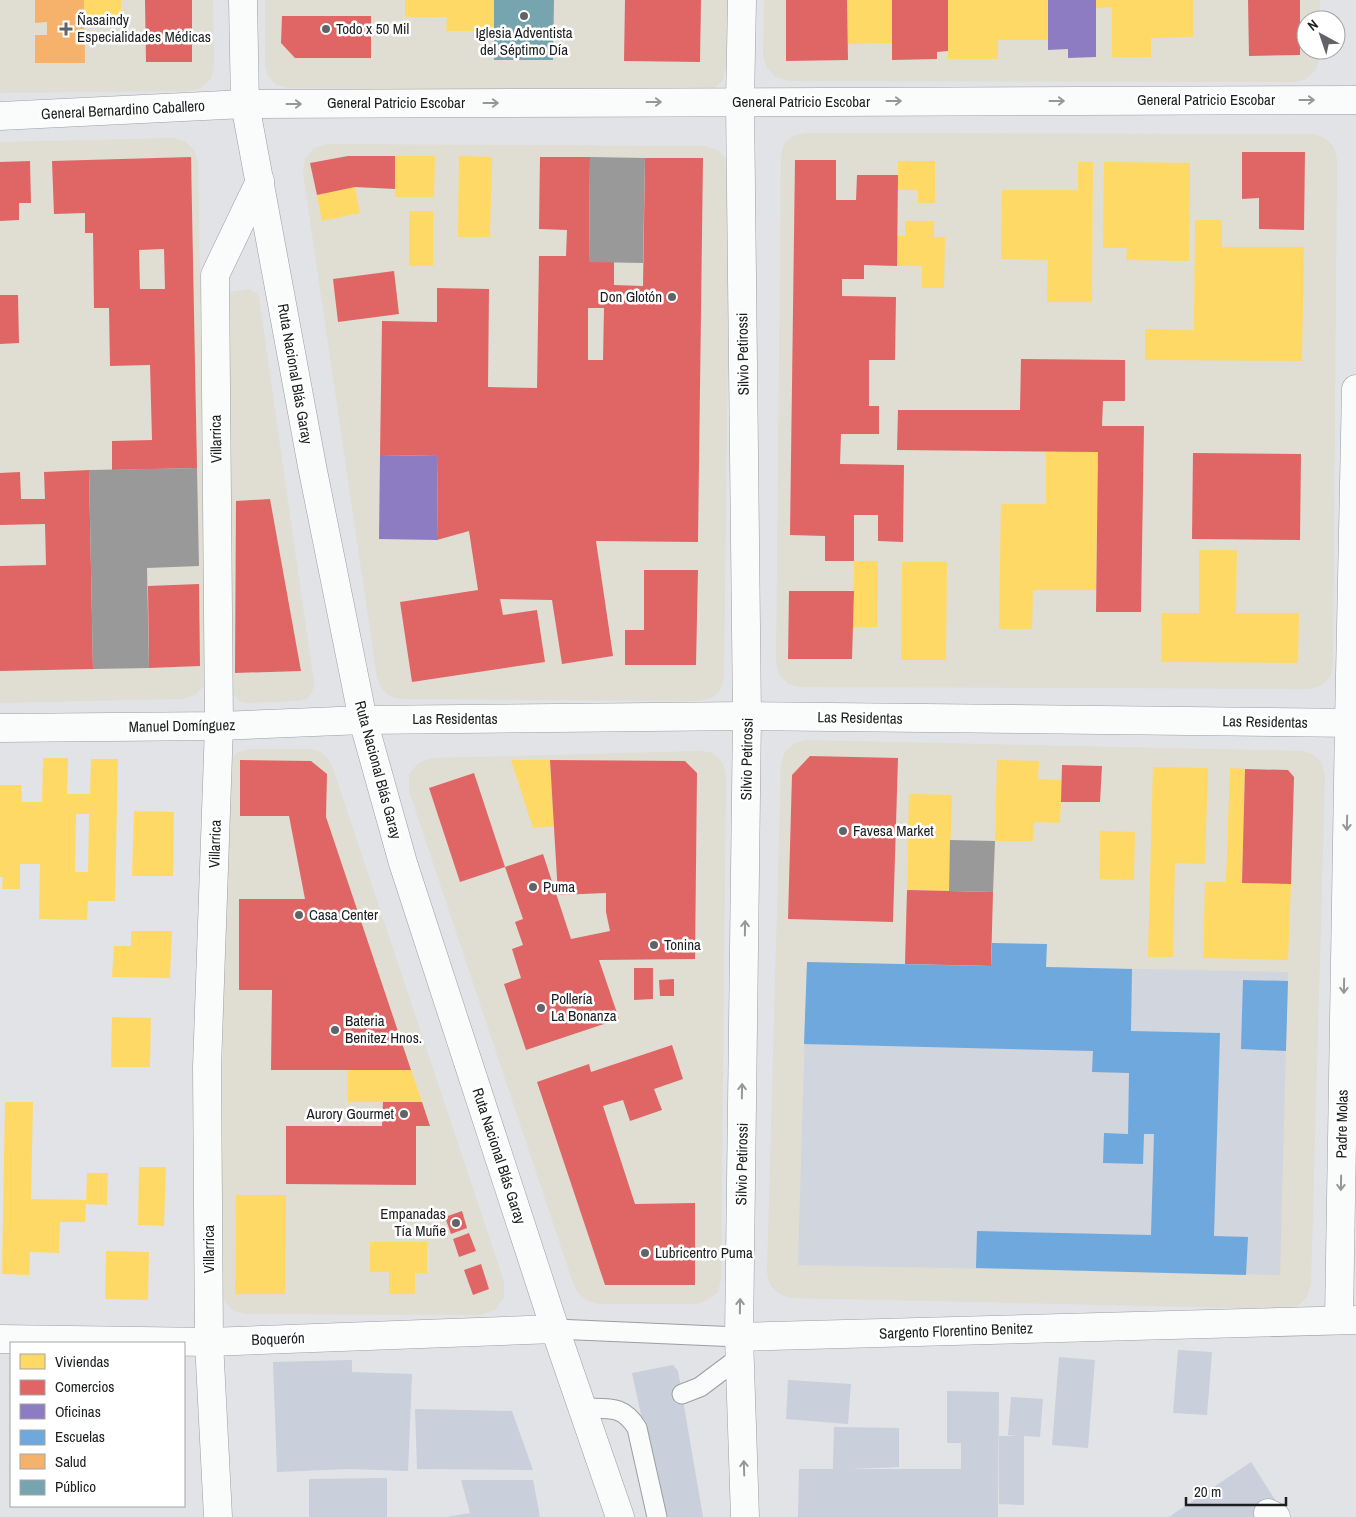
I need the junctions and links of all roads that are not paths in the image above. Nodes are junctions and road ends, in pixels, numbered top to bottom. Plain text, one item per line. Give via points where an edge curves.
1 (243, 0) edge
2 (742, 0) edge
3 (1356, 100) edge
4 (740, 102) junction
5 (245, 104) junction
6 (0, 116) edge
7 (260, 180) junction
8 (1356, 390) edge
9 (747, 716) junction
10 (364, 720) junction
11 (1352, 723) edge
12 (219, 726) junction
13 (0, 728) edge
14 (1348, 1320) edge
15 (555, 1329) junction
16 (0, 1338) edge
17 (209, 1342) junction
18 (740, 1347) junction
19 (682, 1394) dead end
20 (582, 1408) junction
21 (619, 1516) edge
22 (218, 1517) edge
23 (658, 1517) edge
24 (745, 1517) edge

1 - 5 main road, Ruta Nacional Blás Garay
2 - 4 main road, Silvio Petirossi
4 -> 3 main road, General Patricio Escobar
5 -> 4 main road, General Patricio Escobar
4 - 9 main road, Silvio Petirossi
5 - 6 main road, General Bernardino Caballero
5 - 7 main road, Ruta Nacional Blás Garay
7 - 10 main road, Ruta Nacional Blás Garay via 312,466
7 - 12 main road, Villarrica via 215,275
8 - 11 main road, Padre Molas
9 - 10 main road, Las Residentas
9 - 11 main road, Las Residentas
18 -> 9 main road, Silvio Petirossi
10 - 12 main road, Manuel Domínguez
10 - 15 main road, Ruta Nacional Blás Garay via 403,863
11 -> 14 main road, Padre Molas
12 - 13 main road, Manuel Domínguez
12 - 17 main road, Villarrica via 207,1066
14 - 18 main road, Sargento Florentino Benitez
15 - 17 main road, Boquerón
15 - 18 lane, Sargento Florentino Benitez
15 - 20 main road, Ruta Nacional Blás Garay
16 - 17 main road, Boquerón
17 - 22 main road, Villarrica
18 - 19 lane via 700,1387
24 -> 18 main road, Silvio Petirossi
20 - 21 main road, Ruta Nacional Blás Garay
20 - 23 lane via 617,1409 635,1416

